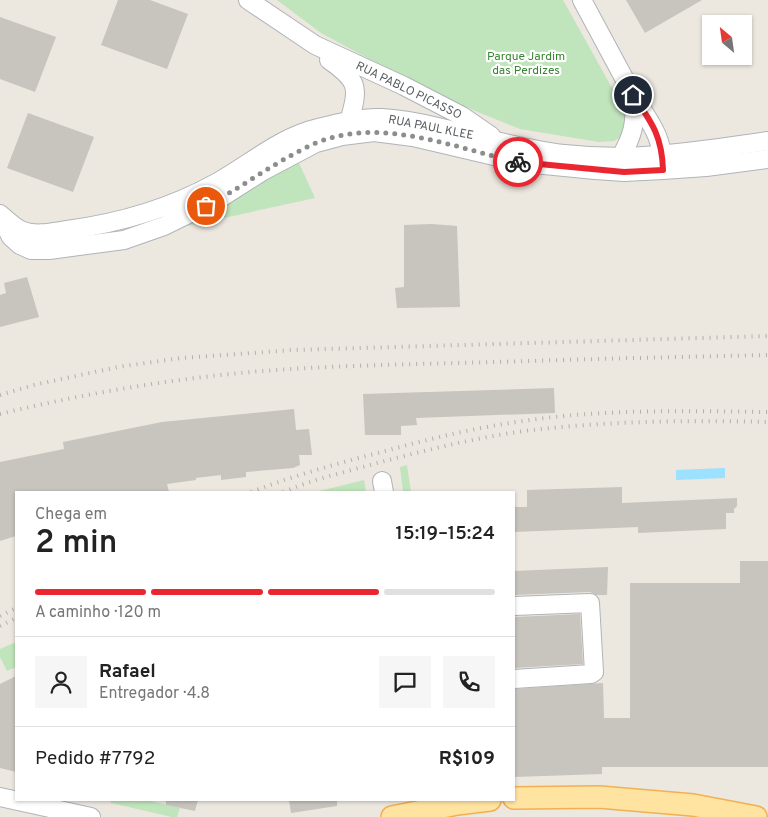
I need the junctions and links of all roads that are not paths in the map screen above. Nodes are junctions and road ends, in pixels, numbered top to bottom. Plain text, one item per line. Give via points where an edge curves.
1 (248, 0) edge
2 (582, 0) edge
3 (315, 45) junction
4 (633, 95) junction
5 (349, 122) junction
6 (499, 141) junction
7 (768, 141) edge
8 (620, 158) junction
9 (768, 159) edge
10 (663, 163) junction
11 (0, 215) edge
12 (515, 606) edge
13 (515, 679) edge
14 (0, 797) edge
15 (515, 798) edge
16 (15, 801) edge
17 (17, 801) edge
18 (477, 801) edge
19 (425, 805) edge
20 (80, 816) edge
21 (392, 817) edge
22 (756, 817) edge

1 - 3 street, RUA PABLO PICASSO
2 - 4 street
3 - 5 street, RUA PABLO PICASSO via 353,82 356,95
3 - 6 street, RUA PABLO PICASSO via 462,116
4 - 8 street via 634,126
4 - 10 street via 660,142
5 - 6 street, RUA PAUL KLEE via 381,118 418,122
5 - 11 street, RUA PAUL KLEE via 317,128 289,139 216,183 161,208 101,226 35,233 23,231
6 - 8 street, RUA PAUL KLEE via 563,154
7 - 10 street, RUA PAUL KLEE
8 - 10 street, RUA PAUL KLEE
9 - 10 street, RUA PAUL KLEE via 706,167
10 - 11 street, RUA PAUL KLEE via 624,172 524,163 420,138 374,132 316,143 210,203 164,226 124,240 31,250 11,237
12 - 13 street via 590,603 594,673
14 - 16 street
15 - 22 main road via 615,798 693,805
17 - 20 street
18 - 19 main road
19 - 21 main road

